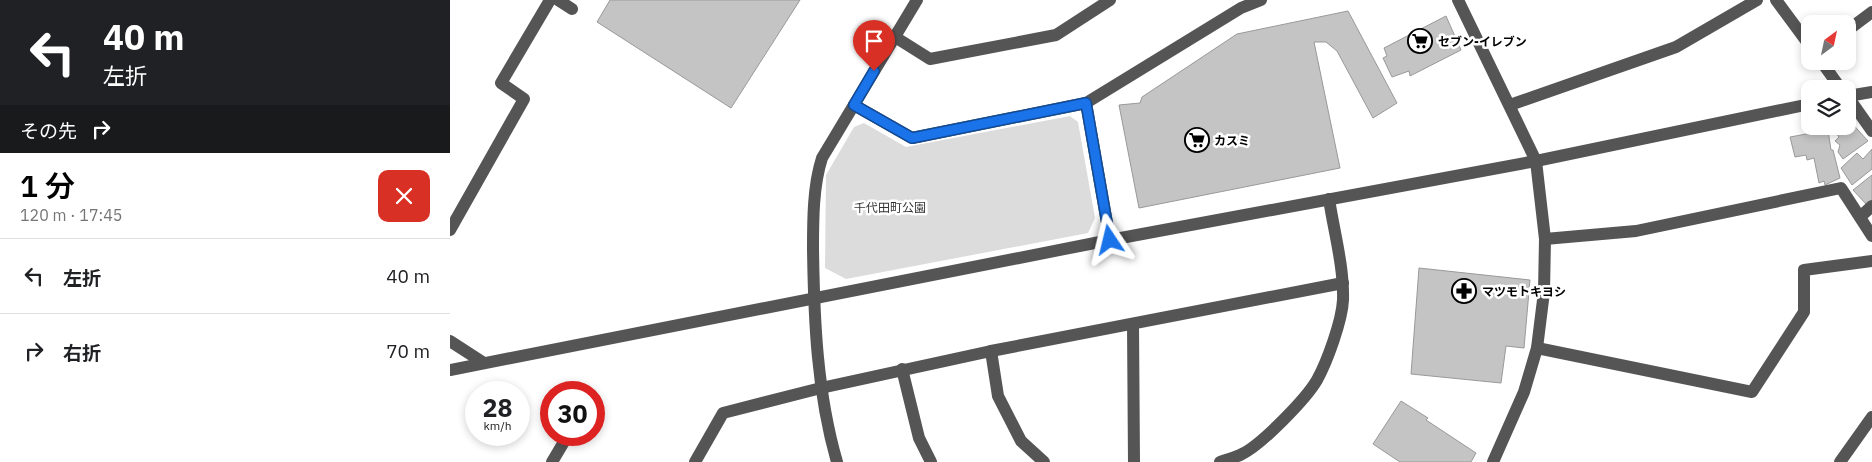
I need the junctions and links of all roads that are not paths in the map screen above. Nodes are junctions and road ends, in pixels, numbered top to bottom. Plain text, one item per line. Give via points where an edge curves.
1 (550, 0) edge
2 (558, 0) edge
3 (917, 0) edge
4 (1110, 0) edge
5 (1261, 0) edge
6 (1458, 0) edge
7 (1757, 0) edge
8 (1776, 0) edge
9 (1240, 4) edge
10 (572, 9) dead end
11 (1872, 12) edge
12 (1856, 24) edge
13 (1801, 34) edge
14 (895, 37) junction
15 (1872, 92) edge
16 (1856, 95) edge
17 (1086, 103) junction
18 (854, 105) junction
19 (1510, 105) junction
20 (1801, 106) edge
21 (1856, 109) edge
22 (1872, 132) edge
23 (1536, 161) junction
24 (1328, 199) junction
25 (1872, 206) edge
26 (1860, 217) junction
27 (450, 230) edge
28 (1872, 236) edge
29 (1545, 238) junction
30 (1110, 240) junction
31 (1872, 261) edge
32 (1343, 283) junction
33 (814, 298) junction
34 (1133, 324) junction
35 (450, 341) edge
36 (1537, 348) junction
37 (991, 351) junction
38 (484, 363) junction
39 (902, 369) junction
40 (450, 370) edge
41 (821, 388) junction
42 (1872, 418) edge
43 (561, 446) edge
44 (552, 462) edge
45 (695, 462) edge
46 (837, 462) edge
47 (931, 462) edge
48 (1044, 462) edge
49 (1134, 462) edge
50 (1220, 462) edge
51 (1493, 462) edge
52 (1840, 462) edge

1 - 27 street via 501,83 524,99
2 - 10 street
3 - 14 street
4 - 14 street via 1056,35 930,59
5 - 9 street
6 - 19 street
7 - 19 street via 1676,47
8 - 13 street
9 - 17 street
11 - 12 street
14 - 18 street
15 - 16 street
17 - 18 street via 912,138
17 - 30 street
18 - 33 street via 822,158 818,172 813,231
19 - 23 street
20 - 23 street
21 - 22 street
23 - 24 street
23 - 29 street
24 - 30 street
24 - 32 street
25 - 26 street
26 - 28 street
26 - 29 street via 1841,188 1636,231
29 - 36 street via 1544,292
30 - 33 street
31 - 36 street via 1804,270 1804,312 1752,392
32 - 34 street
32 - 50 street via 1338,325 1317,380 1272,431 1243,454
33 - 38 street
33 - 41 street
34 - 37 street
34 - 49 street
35 - 38 street
36 - 51 street via 1524,392
37 - 39 street
37 - 48 street via 1002,405 1021,441
38 - 40 street
39 - 41 street
39 - 47 street via 919,438
41 - 45 street via 723,413
41 - 46 street
42 - 52 street
43 - 44 street

